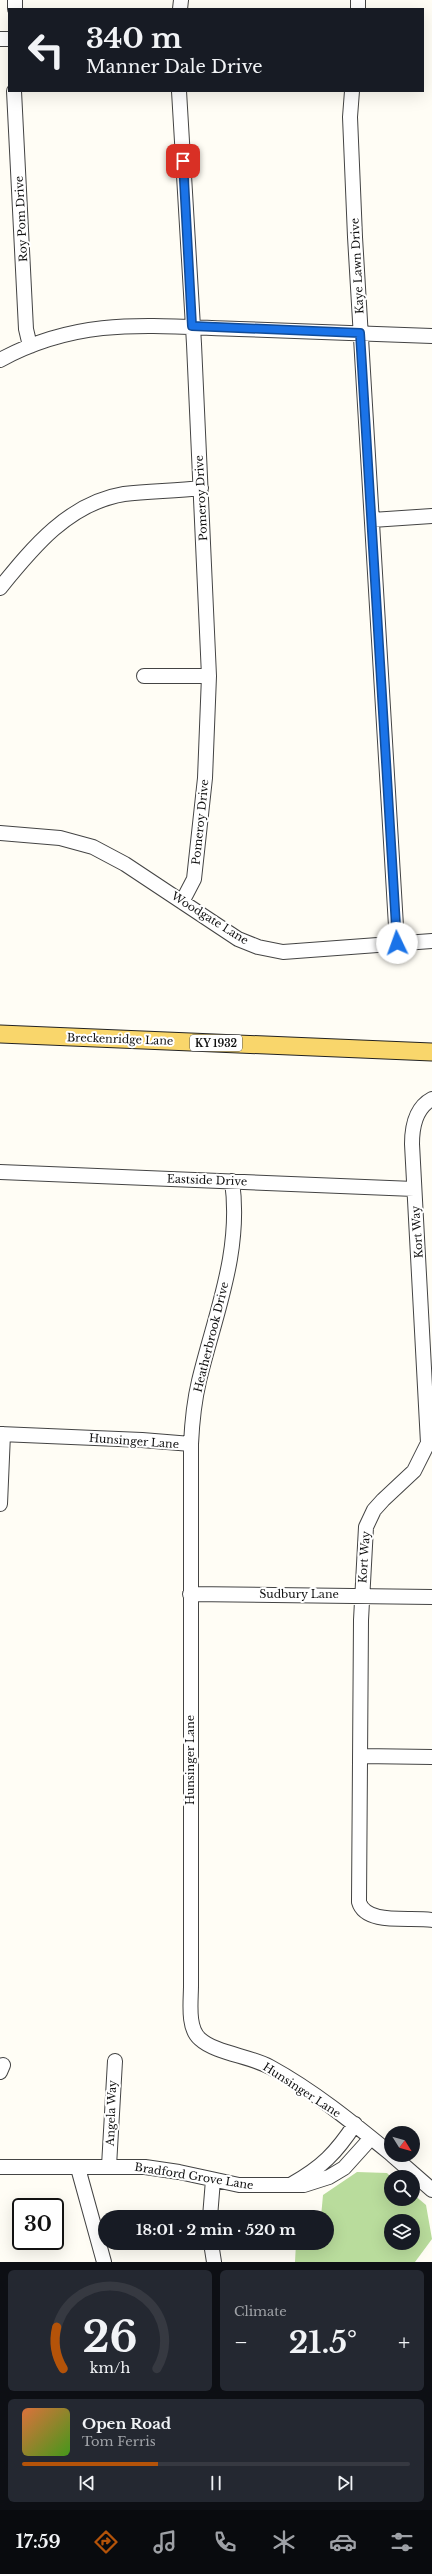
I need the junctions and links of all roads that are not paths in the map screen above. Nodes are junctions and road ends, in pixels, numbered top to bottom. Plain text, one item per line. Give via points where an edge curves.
1 (14, 92) edge
2 (179, 92) edge
3 (352, 92) edge
4 (192, 326) junction
5 (360, 333) junction
6 (432, 336) edge
7 (30, 346) junction
8 (0, 360) edge
9 (201, 488) junction
10 (432, 516) edge
11 (372, 520) junction
12 (0, 588) edge
13 (144, 676) dead end
14 (209, 676) junction
15 (0, 833) edge
16 (182, 902) junction
17 (432, 941) edge
18 (397, 943) junction
19 (0, 1034) edge
20 (432, 1052) edge
21 (432, 1099) edge
22 (0, 1172) edge
23 (232, 1181) junction
24 (414, 1189) junction
25 (1, 1434) edge
26 (191, 1444) junction
27 (0, 1504) edge
28 (190, 1594) junction
29 (362, 1595) junction
30 (432, 1597) edge
31 (361, 1756) junction
32 (432, 1757) edge
33 (432, 1920) edge
34 (114, 2061) dead end
35 (355, 2124) junction
36 (371, 2138) junction
37 (384, 2149) edge
38 (399, 2162) edge
39 (109, 2166) junction
40 (0, 2167) edge
41 (78, 2168) junction
42 (213, 2180) junction
43 (292, 2184) junction
44 (432, 2190) edge
45 (211, 2210) edge
46 (211, 2250) edge
47 (104, 2262) edge
48 (214, 2262) edge

1 - 7 street, Roy Pom Drive via 26,322
2 - 4 street, Pomeroy Drive
3 - 5 street, Kaye Lawn Drive via 350,117
4 - 5 street
4 - 7 street via 110,326 68,333
4 - 9 street, Pomeroy Drive
5 - 6 street
5 - 11 street, Kaye Lawn Drive
7 - 8 street
9 - 12 street via 123,495 91,505 67,518 45,536
9 - 14 street, Pomeroy Drive
10 - 11 street
11 - 18 street, Kaye Lawn Drive
13 - 14 street
14 - 16 street, Pomeroy Drive via 205,778 194,879
15 - 16 street, Woodgate Lane via 60,838 93,847 125,864
16 - 18 street, Woodgate Lane via 238,939 270,950 308,951
17 - 18 street, Woodgate Lane
19 - 20 main road, Breckenridge Lane / KY 1932
21 - 24 street, Kort Way via 420,1109 412,1129
22 - 23 street, Eastside Drive
23 - 24 street, Eastside Drive
23 - 26 street, Heatherbrook Drive via 235,1205 227,1274 220,1309 199,1381
24 - 29 street, Kort Way via 429,1436 426,1451 414,1471 383,1500 369,1519 364,1542
25 - 26 street, Hunsinger Lane
25 - 27 street
26 - 28 street, Hunsinger Lane
28 - 29 street, Sudbury Lane
28 - 35 street, Hunsinger Lane via 193,2027 200,2040 269,2067
29 - 30 street, Sudbury Lane
29 - 31 street, Kort Way
31 - 32 street
31 - 33 street, Kort Way via 360,1905 374,1917
34 - 39 street, Angela Way
35 - 36 street, Hunsinger Lane
35 - 43 street, Bradford Grove Lane via 332,2157 318,2169
36 - 37 street, Hunsinger Lane
36 - 43 street, Bradford Grove Lane via 358,2155 329,2177 313,2184
38 - 44 street, Hunsinger Lane
39 - 41 street, Bradford Grove Lane
39 - 42 street, Bradford Grove Lane via 179,2172
40 - 41 street, Bradford Grove Lane
41 - 47 street
42 - 43 street, Bradford Grove Lane via 251,2186
42 - 45 street
46 - 48 street

